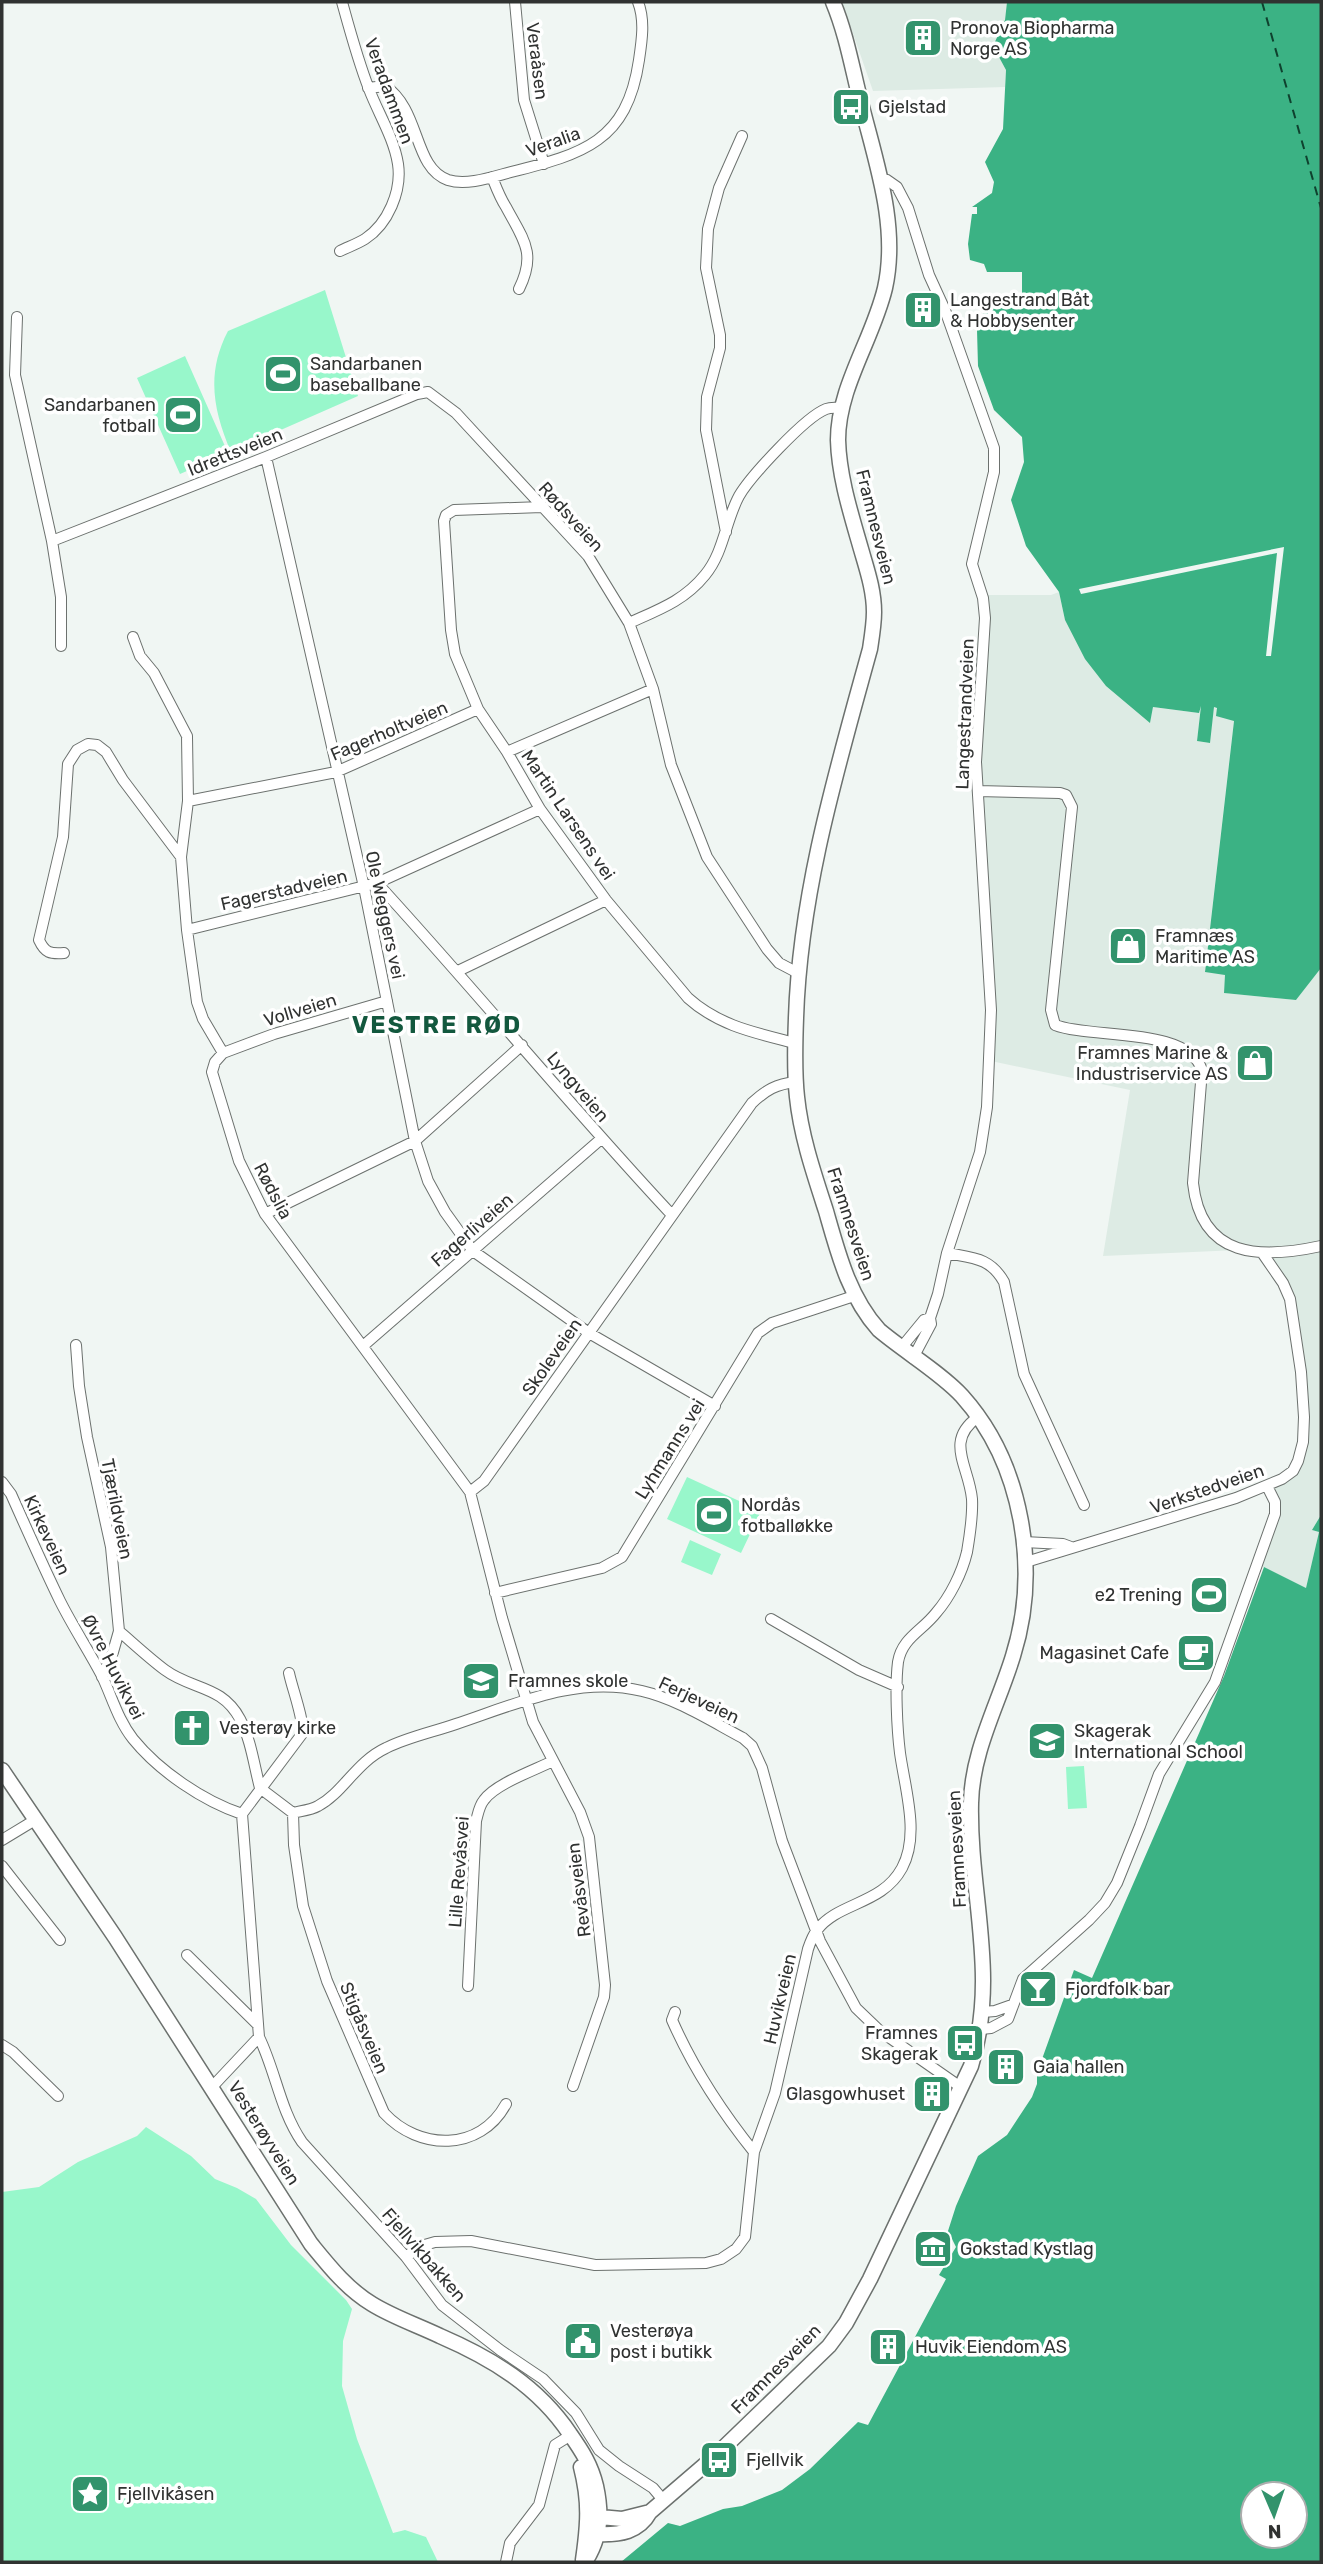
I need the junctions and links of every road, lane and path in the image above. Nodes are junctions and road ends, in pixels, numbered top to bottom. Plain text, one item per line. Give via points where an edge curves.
1 (342, 2) edge
2 (515, 2) edge
3 (638, 2) edge
4 (833, 2) edge
5 (368, 88) junction
6 (743, 136) dead end
7 (544, 164) junction
8 (492, 177) junction
9 (880, 179) junction
10 (341, 251) dead end
11 (519, 289) dead end
12 (17, 317) dead end
13 (428, 392) joint
14 (842, 408) junction
15 (266, 457) junction
16 (542, 507) junction
17 (726, 532) junction
18 (52, 541) junction
19 (629, 623) junction
20 (132, 637) dead end
21 (61, 646) dead end
22 (653, 689) junction
23 (478, 709) junction
24 (507, 752) junction
25 (336, 772) junction
26 (978, 791) junction
27 (188, 802) junction
28 (540, 809) junction
29 (181, 857) junction
30 (377, 883) junction
31 (364, 887) junction
32 (606, 900) junction
33 (187, 930) junction
34 (64, 953) dead end
35 (458, 971) junction
36 (798, 973) junction
37 (387, 1001) junction
38 (796, 1043) junction
39 (522, 1045) junction
40 (223, 1053) junction
41 (796, 1082) junction
42 (601, 1139) junction
43 (415, 1141) junction
44 (265, 1214) junction
45 (672, 1215) junction
46 (1321, 1246) edge
47 (472, 1251) junction
48 (947, 1253) junction
49 (1263, 1254) junction
50 (854, 1296) junction
51 (930, 1318) junction
52 (589, 1333) junction
53 (76, 1345) dead end
54 (363, 1346) junction
55 (901, 1348) junction
56 (913, 1358) junction
57 (715, 1406) junction
58 (978, 1417) junction
59 (2, 1482) edge
60 (1267, 1486) junction
61 (470, 1492) junction
62 (1084, 1505) dead end
63 (1024, 1542) junction
64 (1071, 1547) junction
65 (1026, 1562) junction
66 (495, 1593) junction
67 (61, 1602) joint
68 (771, 1619) dead end
69 (119, 1631) junction
70 (289, 1673) dead end
71 (102, 1677) junction
72 (898, 1688) junction
73 (525, 1700) junction
74 (553, 1761) junction
75 (2, 1770) edge
76 (260, 1788) junction
77 (293, 1813) junction
78 (242, 1814) junction
79 (35, 1819) junction
80 (2, 1840) edge
81 (2, 1866) edge
82 (817, 1930) junction
83 (60, 1940) dead end
84 (187, 1955) dead end
85 (468, 1986) dead end
86 (1012, 2005) junction
87 (675, 2012) dead end
88 (983, 2012) junction
89 (258, 2025) junction
90 (981, 2029) junction
91 (259, 2037) junction
92 (2, 2045) edge
93 (573, 2086) dead end
94 (212, 2087) junction
95 (962, 2088) junction
96 (58, 2096) dead end
97 (506, 2104) dead end
98 (754, 2152) junction
99 (406, 2257) junction
100 (571, 2435) junction
101 (664, 2501) junction
102 (596, 2525) junction
103 (506, 2562) edge
104 (584, 2562) edge

1 - 5 street, Veradammen
2 - 7 street, Veraåsen via 524,100
3 - 7 street, Veralia via 643,33 639,63 622,116 584,150
4 - 9 main road, Framnesveien
5 - 8 street, Veralia via 386,86 403,101 436,174 464,182
5 - 10 street, Veradammen via 393,147 399,182 395,199 379,225 365,239
6 - 17 street via 719,188 708,229 706,268 720,335 707,397 706,430
7 - 8 street, Veralia
8 - 11 street via 526,246 526,275
9 - 14 main road, Framnesveien via 888,235 885,287
9 - 26 street, Langestrandveien via 897,187 908,208 994,448 994,472 972,564 985,618
12 - 18 street via 15,375
13 - 15 street, Idrettsveien
13 - 16 street, Rødsveien via 457,413
14 - 17 street via 825,409 812,417 764,465 740,496
14 - 36 main road, Framnesveien via 838,436 842,473 869,575 873,628 809,894
15 - 18 street, Idrettsveien
15 - 25 street, Ole Weggers vei
16 - 19 street, Rødsveien via 588,556
16 - 23 street, Martin Larsens vei via 446,514 450,630
17 - 19 street via 712,565 691,590 666,608
18 - 21 street via 61,597
19 - 22 street, Rødsveien
20 - 27 street via 187,736
22 - 24 street
22 - 36 street, Rødsveien via 671,765 706,857 767,949 779,963
23 - 24 street, Martin Larsens vei
23 - 25 street, Fagerholtveien
24 - 28 street, Martin Larsens vei
25 - 27 street, Fagerholtveien
25 - 31 street, Ole Weggers vei
26 - 48 street, Langestrandveien via 990,1073 984,1136
26 - 49 street via 1066,795 1072,807 1051,1019 1059,1027 1153,1038 1200,1062 1194,1201 1217,1237 1238,1250
27 - 29 street
28 - 30 street, Fagerstadveien
28 - 32 street, Martin Larsens vei
29 - 33 street
29 - 34 street via 106,751 88,744 78,750 68,764 63,837 39,940 48,953
30 - 31 street, Fagerstadveien
30 - 35 street, Lyngveien
31 - 33 street, Fagerstadveien
31 - 37 street, Ole Weggers vei
32 - 35 street
32 - 38 street, Martin Larsens vei via 702,1010 743,1030
33 - 40 street via 197,1002
35 - 39 street, Lyngveien
36 - 38 main road, Framnesveien
37 - 40 street, Vollveien
37 - 43 street, Ole Weggers vei
38 - 41 main road, Framnesveien
39 - 42 street, Lyngveien
39 - 43 street
40 - 44 street, Rødslia via 212,1072 218,1095 239,1161
41 - 45 street, Skoleveien via 778,1084 751,1102
41 - 50 main road, Framnesveien via 811,1162
42 - 45 street, Lyngveien
42 - 47 street, Fagerliveien
43 - 44 street
43 - 47 street, Ole Weggers vei via 428,1181
44 - 54 street, Rødslia
45 - 52 street, Skoleveien
46 - 49 street
47 - 52 street, Ole Weggers vei
47 - 54 street, Fagerliveien
48 - 51 street, Langestrandveien
48 - 62 street via 982,1261 997,1270 1004,1282 1024,1374
49 - 60 street, Verkstedveien via 1290,1299 1304,1417 1293,1471
50 - 55 main road, Framnesveien via 867,1317
50 - 57 street, Lyhmanns vei via 764,1328
51 - 55 street, Langestrandveien
51 - 56 street, Langestrandveien
52 - 57 street, Ole Weggers vei
52 - 61 street, Skoleveien via 484,1481
53 - 69 street, Tjærildveien via 87,1437 111,1547
54 - 61 street, Rødslia
55 - 56 main road, Framnesveien
56 - 58 main road, Framnesveien via 962,1396
57 - 66 street, Lyhmanns vei via 622,1557 602,1568
58 - 63 main road, Framnesveien via 1004,1464
58 - 72 street via 960,1440 972,1495 973,1521 966,1556 938,1612 902,1646
59 - 67 street, Kirkeveien
60 - 64 street, Verkstedveien
60 - 86 street via 1276,1514 1223,1661 1159,1774 1116,1883 1089,1920 1023,1979
61 - 66 street
63 - 64 street, Verkstedveien
63 - 65 main road, Framnesveien
64 - 65 street, Verkstedveien
65 - 88 main road, Framnesveien via 1014,1654 973,1779 972,1839 985,1974
66 - 73 street
67 - 71 street, Øvre Huvikvei
68 - 72 street
69 - 71 street, Tjærildveien
69 - 76 street, Øvre Huvikvei via 165,1670 188,1684 211,1689 239,1716
70 - 76 street via 302,1734
71 - 78 street, Øvre Huvikvei via 121,1721 152,1759 197,1793
72 - 82 street via 910,1825 903,1867 879,1894 827,1920
73 - 74 street, Revåsveien
73 - 77 street, Ferjeveien via 386,1747 363,1761 318,1807
73 - 82 street, Ferjeveien via 585,1687 640,1690 743,1738 762,1768 782,1841
74 - 85 street, Lille Revåsvei via 496,1790 480,1807
74 - 93 street, Revåsveien via 589,1837 604,1968 604,1997
75 - 79 main road, Vesterøyveien
76 - 77 street
76 - 78 street
77 - 97 street, Stigåsveien via 307,1919 327,1981 384,2113 397,2126 438,2142 452,2141 486,2128
78 - 89 street
79 - 80 street
79 - 94 main road, Vesterøyveien
81 - 83 street
82 - 95 street, Ferjeveien via 856,2008 880,2031
82 - 98 street, Huvikveien via 807,1949 775,2093
84 - 89 street
86 - 88 street
86 - 90 street via 1008,2020
87 - 98 street via 672,2021 692,2061 727,2119
88 - 90 main road, Framnesveien
89 - 91 street
90 - 95 main road, Framnesveien
91 - 94 street
91 - 99 street, Fjellvikbakken via 290,2124 302,2142
92 - 96 street
94 - 100 main road, Vesterøyveien via 311,2244 348,2285 372,2304 510,2372 541,2398
95 - 101 main road, Framnesveien via 846,2323 813,2363
98 - 99 street, Huvikveien via 745,2237 721,2259 667,2265 595,2264 471,2241 435,2242
99 - 101 street, Fjellvikbakken via 442,2305 543,2379 576,2413 599,2450
100 - 102 main road, Vesterøyveien
100 - 103 street via 555,2445 539,2505 510,2543
101 - 102 main road, Framnesveien via 632,2530 621,2533
102 - 104 main road, Vesterøyveien

